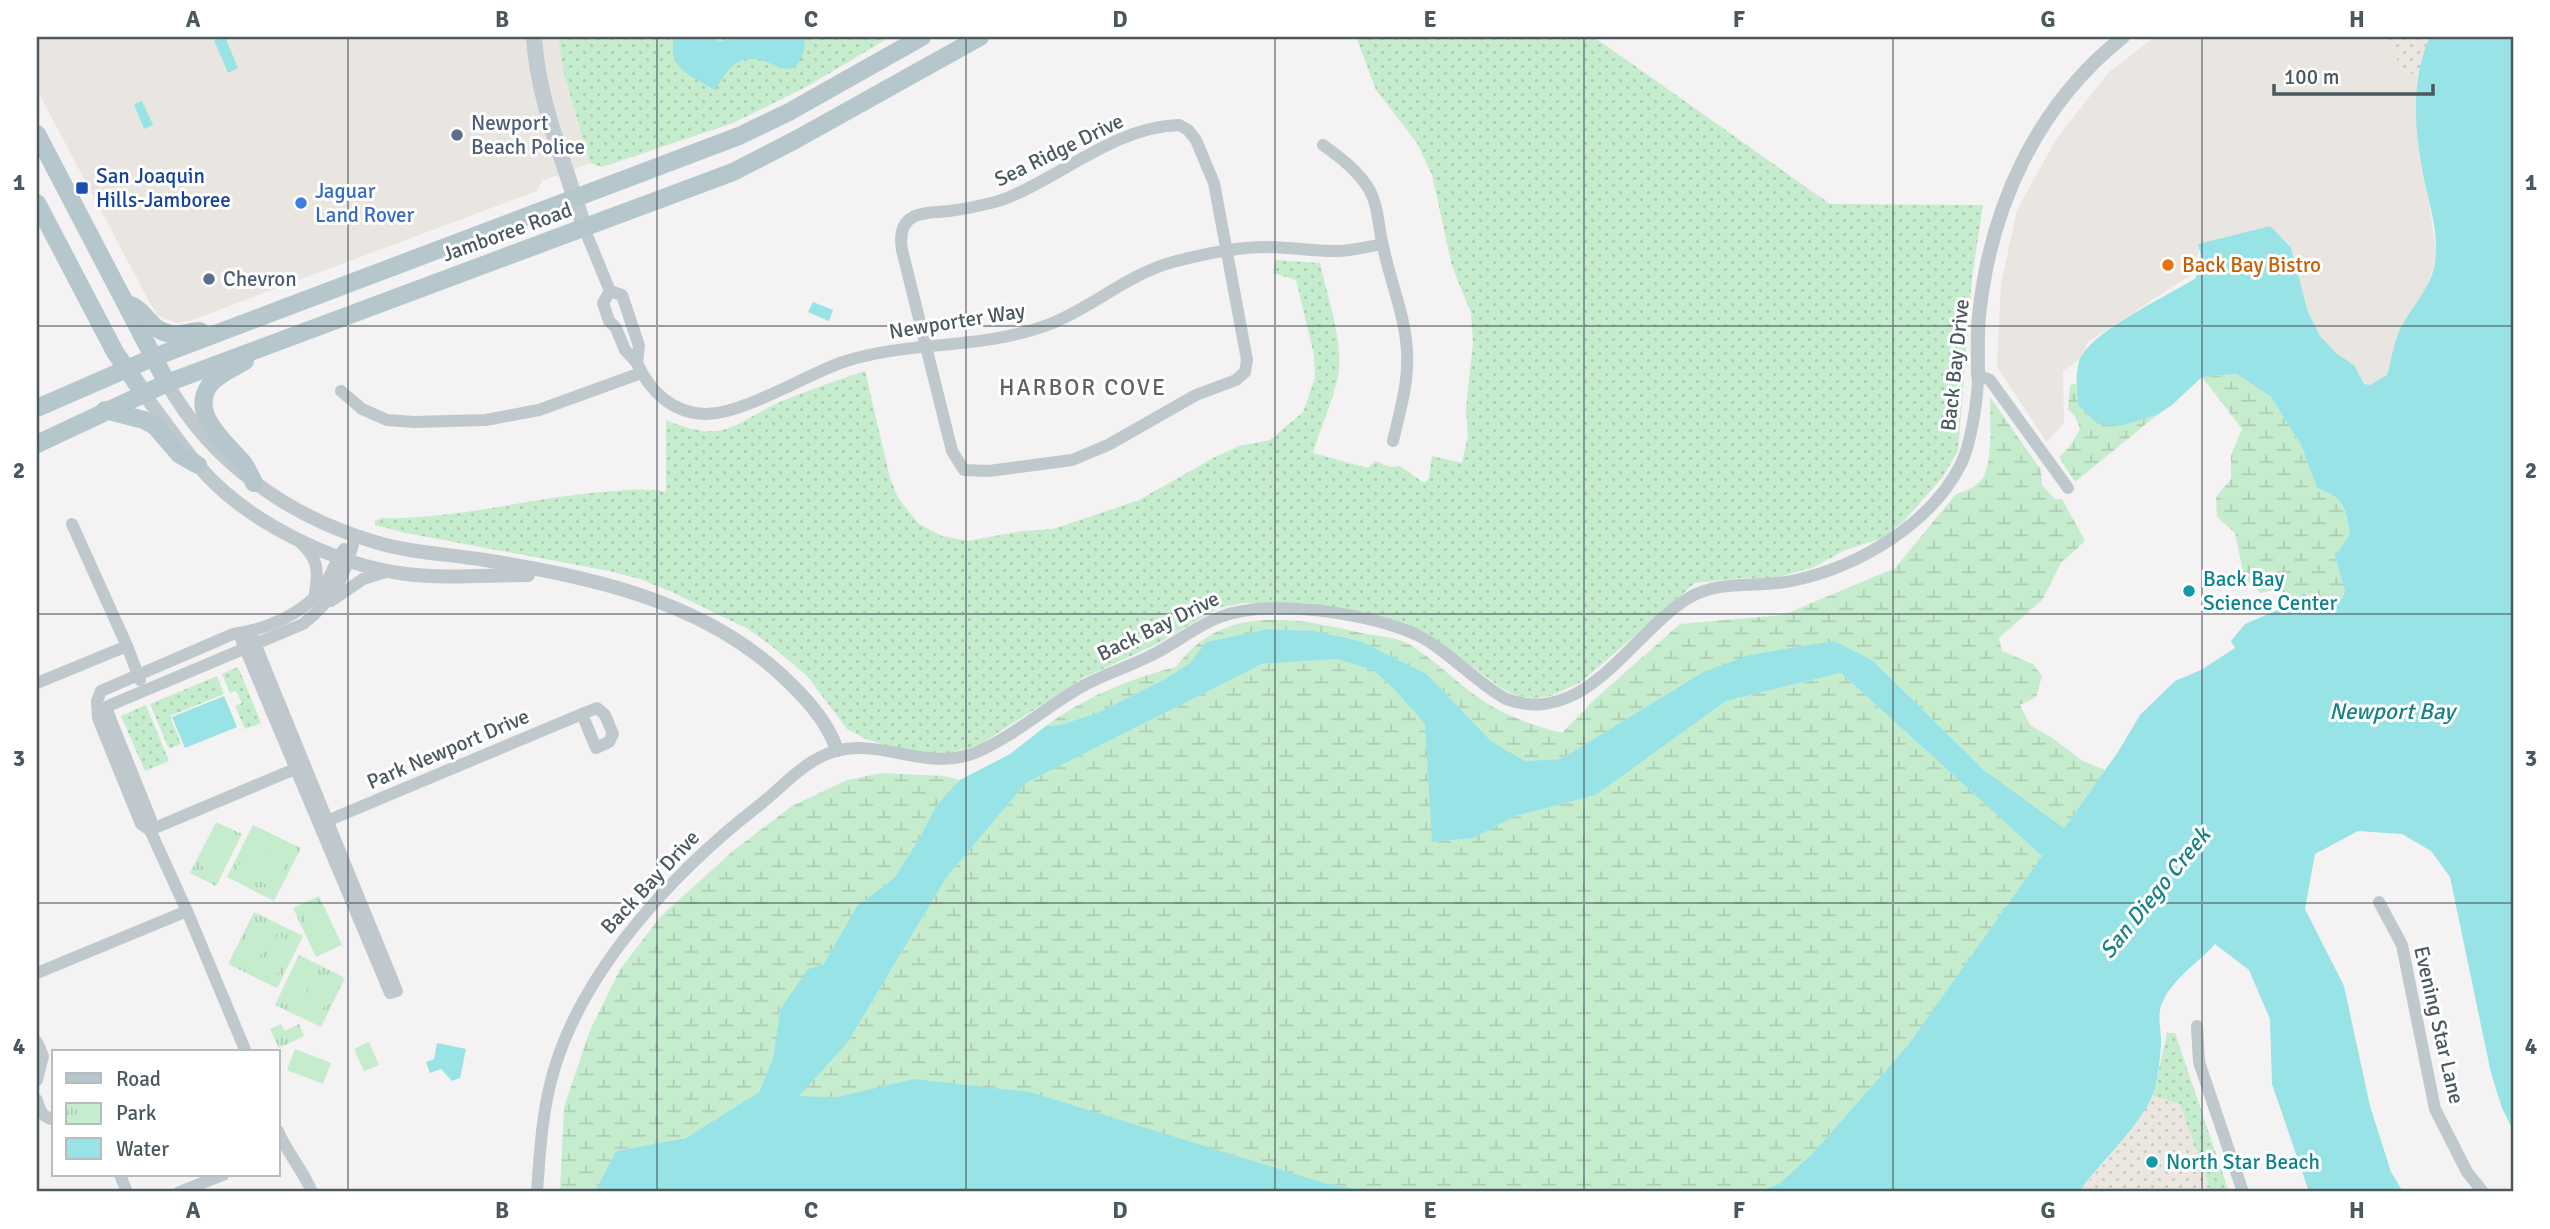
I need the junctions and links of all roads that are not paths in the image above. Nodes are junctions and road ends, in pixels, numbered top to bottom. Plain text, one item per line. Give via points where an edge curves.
1 (534, 37) edge
2 (922, 37) edge
3 (980, 37) edge
4 (2123, 37) edge
5 (37, 134) edge
6 (1323, 145) dead end
7 (575, 197) junction
8 (37, 204) edge
9 (584, 228) junction
10 (1382, 244) junction
11 (1226, 250) junction
12 (610, 291) junction
13 (124, 303) junction
14 (630, 323) junction
15 (616, 328) junction
16 (214, 334) junction
17 (276, 341) junction
18 (926, 346) junction
19 (152, 358) junction
20 (125, 368) junction
21 (639, 368) junction
22 (1978, 375) junction
23 (167, 383) junction
24 (341, 391) dead end
25 (143, 393) junction
26 (37, 408) edge
27 (106, 410) junction
28 (1393, 441) dead end
29 (37, 444) edge
30 (198, 465) junction
31 (254, 483) junction
32 (2068, 488) dead end
33 (72, 524) dead end
34 (355, 536) junction
35 (299, 540) junction
36 (343, 559) junction
37 (389, 571) junction
38 (558, 575) junction
39 (314, 597) junction
40 (327, 602) junction
41 (247, 639) junction
42 (127, 646) junction
43 (138, 674) junction
44 (37, 683) edge
45 (143, 689) junction
46 (102, 703) junction
47 (582, 714) dead end
48 (836, 750) junction
49 (301, 767) junction
50 (323, 822) junction
51 (150, 830) junction
52 (2379, 902) dead end
53 (187, 911) junction
54 (37, 972) edge
55 (2197, 1026) dead end
56 (37, 1042) edge
57 (245, 1050) edge
58 (37, 1080) edge
59 (37, 1100) edge
60 (52, 1119) edge
61 (282, 1151) edge
62 (220, 1176) edge
63 (179, 1192) edge
64 (312, 1192) edge
65 (537, 1192) edge
66 (2242, 1192) edge
67 (2483, 1192) edge

1 - 7 main road via 544,99
2 - 7 main road, Jamboree Road via 739,136
3 - 9 main road, Jamboree Road via 733,172
4 - 22 street, Back Bay Drive via 2081,74 2024,155 1999,214 1987,268 1979,317
5 - 13 main road
6 - 10 street via 1357,172 1370,192
7 - 9 main road
7 - 16 main road, Jamboree Road
8 - 20 main road
9 - 12 street, Newporter Way
9 - 17 main road, Jamboree Road
10 - 11 street, Newporter Way via 1340,251
10 - 28 street via 1407,350 1407,377
11 - 18 street, Newporter Way via 1151,270 1029,332
11 - 18 street via 1247,360 1245,372 1072,460 964,470 952,451
11 - 18 street, Sea Ridge Drive via 1214,183 1196,140 1179,125 1140,132 1006,198 913,217 900,237
12 - 14 street, Newporter Way via 622,295
12 - 15 street, Newporter Way via 603,303
13 - 16 main road via 139,308 163,331
13 - 19 main road
14 - 15 street
14 - 21 street, Newporter Way via 639,346
15 - 21 street, Newporter Way
16 - 19 main road, Jamboree Road
17 - 23 main road, Jamboree Road
17 - 31 main road via 215,380 205,398 213,429 245,465
18 - 21 street, Newporter Way via 843,362 741,406 706,414 672,405 656,393
19 - 20 main road, Jamboree Road
19 - 23 main road
20 - 25 main road
20 - 26 main road, Jamboree Road
21 - 24 street via 539,410 486,420 387,420
22 - 32 street via 1990,380
22 - 48 street, Back Bay Drive via 1962,462 1942,492 1903,531 1865,554 1796,580 1731,585 1687,599 1592,684 1562,700 1527,705 1506,699 1401,628 1309,609 1269,607 1219,617 1165,649 1082,686 972,754 929,760
23 - 25 main road, Jamboree Road
23 - 31 street via 210,444
25 - 27 main road, Jamboree Road
25 - 30 street
27 - 29 main road, Jamboree Road
27 - 30 main road via 155,426 180,456
30 - 35 street via 261,518
31 - 34 street
33 - 42 street
34 - 36 street
34 - 38 street
35 - 36 street
35 - 39 street via 316,565 319,578
36 - 37 street
36 - 39 street
36 - 40 street
37 - 38 street
37 - 40 street via 363,579
38 - 48 street via 645,595 747,647 812,708 831,734
39 - 41 street
40 - 41 street via 303,624
41 - 43 street
41 - 45 street
41 - 49 street
42 - 43 street
42 - 44 street
43 - 45 street
43 - 46 street via 101,691
45 - 46 street
46 - 51 street via 151,820
47 - 50 street, Park Newport Drive
48 - 65 street, Back Bay Drive via 802,769 726,831 615,951 566,1037 554,1070 544,1113
49 - 50 street
49 - 51 street
50 - 50 street via 390,993 397,991
51 - 53 street
52 - 67 street, Evening Star Lane via 2402,945 2435,1109 2467,1172
53 - 54 street
53 - 57 street
55 - 66 street via 2199,1062
56 - 58 street via 43,1056
59 - 60 street via 40,1111
61 - 64 street
62 - 63 street

